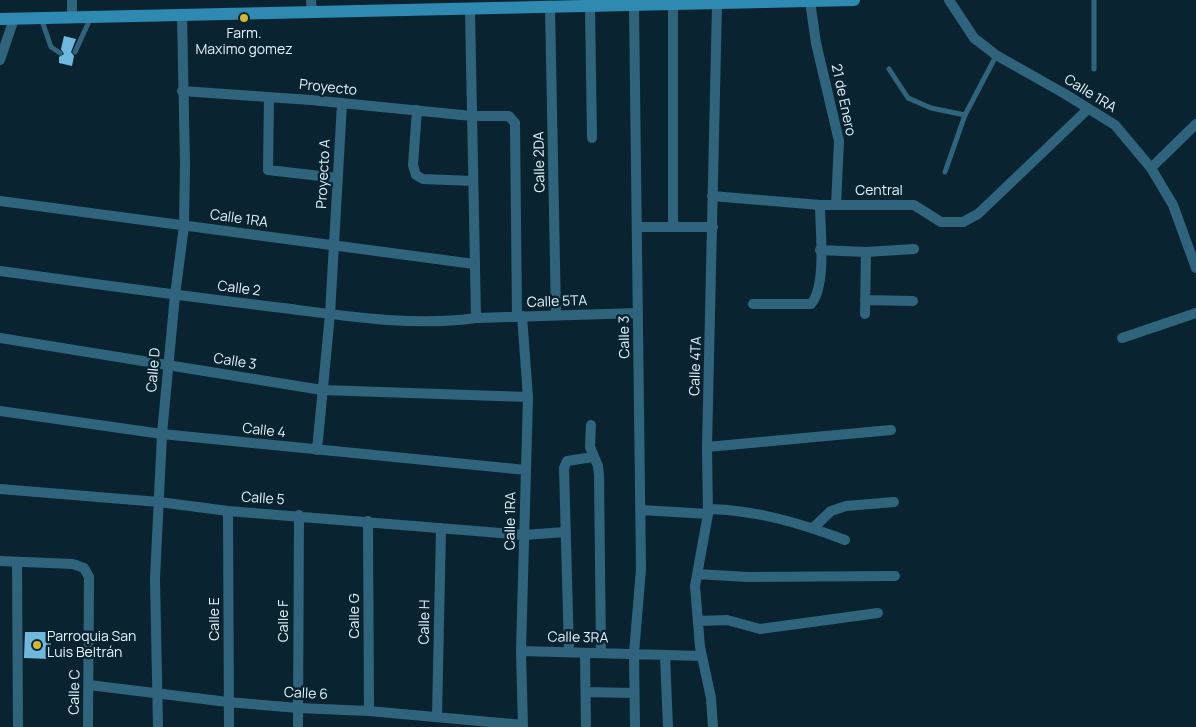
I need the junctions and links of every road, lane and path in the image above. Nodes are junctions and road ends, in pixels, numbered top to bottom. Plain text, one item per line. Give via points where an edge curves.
1 (72, 0) edge
2 (854, 0) edge
3 (948, 0) edge
4 (1094, 0) edge
5 (786, 1) edge
6 (816, 1) edge
7 (665, 3) edge
8 (536, 4) edge
9 (717, 4) junction
10 (312, 6) edge
11 (634, 6) junction
12 (590, 7) junction
13 (550, 8) junction
14 (470, 10) junction
15 (182, 15) junction
16 (91, 17) junction
17 (41, 18) junction
18 (72, 18) junction
19 (0, 19) edge
20 (14, 19) junction
21 (75, 52) dead end
22 (60, 53) dead end
23 (996, 55) junction
24 (0, 60) edge
25 (889, 69) dead end
26 (1094, 70) dead end
27 (182, 90) junction
28 (269, 97) junction
29 (342, 104) junction
30 (1088, 109) junction
31 (417, 110) junction
32 (965, 115) junction
33 (472, 116) junction
34 (1196, 124) edge
35 (592, 138) dead end
36 (1151, 168) junction
37 (945, 172) dead end
38 (338, 178) junction
39 (473, 181) junction
40 (712, 196) junction
41 (0, 201) edge
42 (820, 205) junction
43 (836, 205) junction
44 (184, 226) junction
45 (637, 227) junction
46 (673, 227) junction
47 (713, 228) junction
48 (334, 246) junction
49 (914, 249) dead end
50 (820, 250) junction
51 (866, 252) junction
52 (474, 264) junction
53 (1196, 266) edge
54 (0, 270) edge
55 (175, 295) junction
56 (865, 300) junction
57 (913, 301) dead end
58 (753, 304) dead end
59 (638, 313) junction
60 (1196, 313) edge
61 (330, 314) junction
62 (864, 314) dead end
63 (519, 316) junction
64 (556, 316) junction
65 (476, 318) junction
66 (0, 338) edge
67 (1122, 338) dead end
68 (168, 366) junction
69 (322, 390) junction
70 (528, 397) junction
71 (0, 411) edge
72 (591, 425) dead end
73 (891, 430) dead end
74 (162, 434) junction
75 (707, 447) junction
76 (317, 450) junction
77 (593, 457) junction
78 (526, 470) junction
79 (0, 489) edge
80 (159, 502) junction
81 (894, 502) dead end
82 (641, 510) junction
83 (228, 511) junction
84 (708, 512) junction
85 (299, 516) junction
86 (368, 521) junction
87 (441, 528) junction
88 (813, 528) junction
89 (564, 532) junction
90 (525, 535) junction
91 (845, 540) dead end
92 (0, 561) edge
93 (17, 563) junction
94 (697, 574) junction
95 (895, 576) dead end
96 (878, 612) dead end
97 (698, 621) junction
98 (521, 651) junction
99 (569, 652) junction
100 (585, 653) junction
101 (601, 653) junction
102 (634, 653) junction
103 (666, 656) junction
104 (702, 656) junction
105 (89, 685) junction
106 (586, 692) junction
107 (633, 693) junction
108 (158, 695) junction
109 (228, 702) junction
110 (298, 708) junction
111 (369, 711) junction
112 (437, 717) junction
113 (523, 726) edge
114 (18, 727) edge
115 (88, 727) edge
116 (158, 727) edge
117 (228, 727) edge
118 (298, 727) edge
119 (586, 727) edge
120 (626, 727) edge
121 (635, 727) edge
122 (668, 727) edge
123 (713, 727) edge

1 - 18 street
2 - 6 main road
3 - 23 street, Calle 1RA via 974,38
4 - 26 lane
5 - 6 main road
5 - 9 main road
6 - 43 street, 21 de Enero via 816,43 840,142
7 - 9 main road
7 - 11 main road
7 - 46 street
8 - 13 main road
8 - 14 main road
9 - 40 street, Calle 4TA
10 - 14 main road
10 - 15 main road
11 - 12 main road
11 - 45 street, Calle 3
12 - 13 main road
12 - 35 street
13 - 64 street, Calle 2DA
14 - 33 street
15 - 16 main road
15 - 27 street, Calle D
16 - 18 main road
16 - 21 lane
17 - 18 main road
17 - 20 main road
17 - 22 lane via 51,47
19 - 20 main road
20 - 24 street
23 - 30 street, Calle 1RA
23 - 32 lane
25 - 32 lane via 908,98 931,108
27 - 28 street, Proyecto
27 - 44 street, Calle D via 186,164
28 - 29 street, Proyecto
28 - 38 street via 268,170
29 - 31 street, Proyecto
29 - 38 street, Proyecto A
30 - 36 street, Calle 1RA via 1115,125
30 - 43 street, Central via 978,214 963,222 941,222 914,205
31 - 33 street, Proyecto
31 - 39 street via 416,176
32 - 37 lane
33 - 39 street
33 - 63 street, Proyecto via 509,116 515,123
34 - 36 street
36 - 53 street, Calle 1RA via 1173,205
38 - 48 street, Proyecto A
39 - 52 street
40 - 42 street, Central
40 - 47 street, Calle 4TA
41 - 44 street, Calle 1RA
42 - 43 street, Central
42 - 50 street
44 - 48 street, Calle 1RA
44 - 55 street, Calle D
45 - 46 street
45 - 59 street, Calle 3
46 - 47 street
47 - 75 street, Calle 4TA
48 - 52 street, Calle 1RA
48 - 61 street, Proyecto A
49 - 51 street
50 - 51 street
50 - 58 street via 817,298 811,304
51 - 56 street
52 - 65 street
54 - 55 street, Calle 2
55 - 61 street, Calle 2
55 - 68 street, Calle D
56 - 57 street
56 - 62 street
59 - 64 street, Calle 5TA
59 - 82 street, Calle 3
60 - 67 street
61 - 65 street, Calle 2 via 391,321 450,322
61 - 69 street, Proyecto A
63 - 64 street, Calle 5TA
63 - 65 street, Calle 5TA
63 - 70 street, Calle 1RA
66 - 68 street, Calle 3
68 - 69 street, Calle 3
68 - 74 street, Calle D
69 - 70 street, Calle 3
69 - 76 street, Proyecto A
70 - 78 street, Calle 1RA
71 - 74 street, Calle 4
72 - 77 street
73 - 75 street
74 - 76 street, Calle 4
74 - 80 street, Calle D
75 - 84 street, Calle 4TA
76 - 78 street, Calle 4
77 - 89 street via 564,464
77 - 101 street via 599,475
78 - 90 street, Calle 1RA
79 - 80 street, Calle 5
80 - 83 street, Calle 5
80 - 108 street, Calle D via 155,579
81 - 88 street via 846,506 831,511
82 - 84 street
82 - 102 street, Calle 3 via 641,588
83 - 85 street, Calle 5
83 - 109 street, Calle E
84 - 88 street via 738,510
84 - 94 street, Calle 4TA
85 - 86 street, Calle 5
85 - 110 street, Calle F
86 - 87 street, Calle 5
86 - 111 street, Calle G
87 - 90 street, Calle 5
87 - 112 street, Calle H
88 - 91 street
89 - 90 street, Calle 5
89 - 99 street
90 - 98 street, Calle 1RA
92 - 93 street
93 - 105 street, Calle C via 72,564 84,568 88,577
93 - 114 street
94 - 95 street
94 - 97 street, Calle 4TA
96 - 97 street via 760,629 727,620
97 - 104 street, Calle 4TA
98 - 99 street, Calle 3RA
98 - 113 street, Calle 1RA
99 - 100 street, Calle 3RA
100 - 101 street, Calle 3RA
100 - 106 street
101 - 102 street, Calle 3RA
102 - 103 street, Calle 3RA
102 - 107 street, Calle 3
103 - 104 street, Calle 3RA
103 - 122 street
104 - 123 street, Calle 4TA
105 - 108 street, Calle 6
105 - 115 street, Calle C
106 - 107 street
106 - 119 street
107 - 121 street, Calle 3
108 - 109 street, Calle 6
108 - 116 street, Calle D
109 - 110 street, Calle 6
109 - 117 street, Calle E
110 - 111 street, Calle 6
110 - 118 street, Calle F
111 - 112 street, Calle 6
112 - 113 street, Calle 6
120 - 121 street

